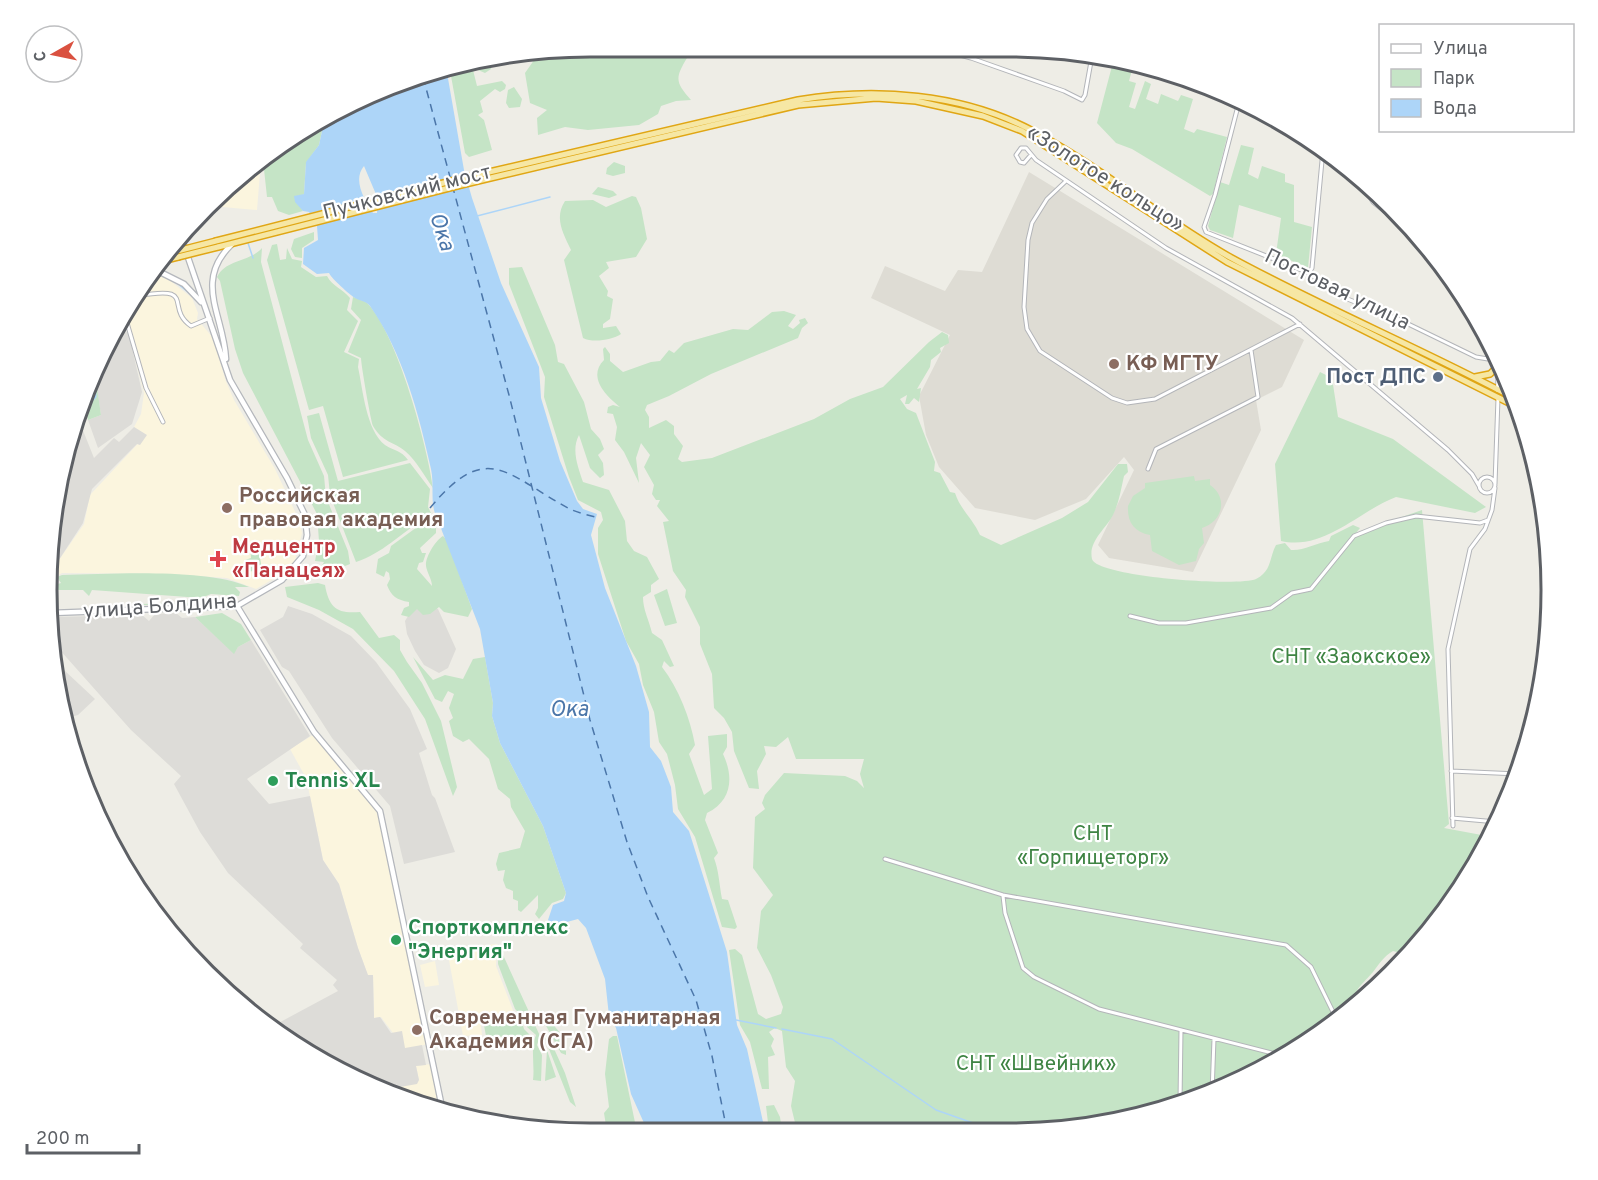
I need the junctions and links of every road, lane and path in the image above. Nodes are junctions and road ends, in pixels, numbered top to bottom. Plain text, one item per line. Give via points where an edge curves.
1 (966, 57) edge
2 (1091, 64) edge
3 (1237, 109) edge
4 (1031, 155) junction
5 (562, 160) junction
6 (1036, 160) junction
7 (1322, 160) edge
8 (1028, 161) junction
9 (1066, 181) junction
10 (253, 234) junction
11 (233, 243) junction
12 (217, 244) junction
13 (184, 245) edge
14 (177, 254) edge
15 (162, 273) edge
16 (1309, 273) junction
17 (148, 293) edge
18 (206, 308) junction
19 (210, 318) junction
20 (127, 324) edge
21 (1300, 324) junction
22 (1251, 350) junction
23 (1489, 360) edge
24 (226, 365) junction
25 (1493, 370) edge
26 (1473, 377) junction
27 (1498, 382) edge
28 (1498, 390) junction
29 (1502, 392) edge
30 (1498, 398) junction
31 (1506, 402) edge
32 (163, 422) dead end
33 (1494, 467) junction
34 (1148, 469) dead end
35 (1472, 474) junction
36 (1485, 478) junction
37 (1479, 486) junction
38 (1495, 486) junction
39 (1486, 493) junction
40 (1493, 504) junction
41 (1488, 520) junction
42 (237, 606) junction
43 (58, 613) edge
44 (1130, 616) dead end
45 (1450, 771) junction
46 (1508, 774) edge
47 (1452, 818) junction
48 (1488, 821) edge
49 (1453, 826) dead end
50 (885, 859) dead end
51 (1003, 896) junction
52 (1333, 1012) edge
53 (1181, 1030) junction
54 (1214, 1039) junction
55 (1272, 1053) edge
56 (1212, 1082) edge
57 (1180, 1095) edge
58 (440, 1101) edge

1 - 2 street via 1082,100
3 - 16 street, Постовая улица via 1204,227 1206,232
4 - 6 street
4 - 8 street
4 - 8 street via 1026,148 1017,151 1020,162
5 - 10 highway, Пучковский мост
5 - 26 highway, «Золотое кольцо» via 827,95 901,94 956,104 1033,131 1229,256
5 - 30 highway, «Золотое кольцо» via 798,105 876,98 916,101 983,116 1022,131 1068,158 1227,262
6 - 8 street
6 - 9 street
7 - 16 street
9 - 21 street via 1166,248
9 - 22 street via 1042,205 1028,240 1025,319 1040,351 1112,398 1129,403 1155,399
10 - 11 highway
10 - 12 highway
11 - 12 highway
11 - 24 main road via 219,258 212,287
12 - 14 highway, bridge
13 - 18 main road, улица Болдина
15 - 18 main road via 184,284
16 - 23 street, Постовая улица via 1340,296
17 - 19 street via 170,292 191,326
18 - 19 main road, улица Болдина
19 - 24 main road, улица Болдина
20 - 32 street via 146,388
21 - 22 street
21 - 35 street
22 - 34 street via 1258,397 1156,449
24 - 42 main road, улица Болдина via 236,393 287,478 307,526 306,546 298,564 278,583
25 - 26 highway
26 - 28 highway, «Золотое кольцо»
27 - 28 street
28 - 29 highway, «Золотое кольцо»
28 - 30 highway
30 - 31 highway, «Золотое кольцо»
30 - 33 street
33 - 36 street
33 - 38 street
35 - 36 street
35 - 37 street
36 - 37 street
36 - 38 street via 1492,479
37 - 39 street
38 - 39 street
38 - 40 street
39 - 40 street
40 - 41 street
41 - 44 street via 1480,523 1416,516 1354,536 1311,589 1292,593 1271,608 1186,622 1159,623
41 - 45 street via 1470,549 1448,649
42 - 43 main road, улица Болдина
42 - 58 main road via 314,732 380,811
45 - 46 street
45 - 47 street via 1454,789
47 - 48 street
47 - 49 street
50 - 51 street
51 - 52 street via 1286,945 1311,967
51 - 53 street via 1023,968 1034,977 1099,1010
53 - 54 street
53 - 57 street
54 - 55 street
54 - 56 street

